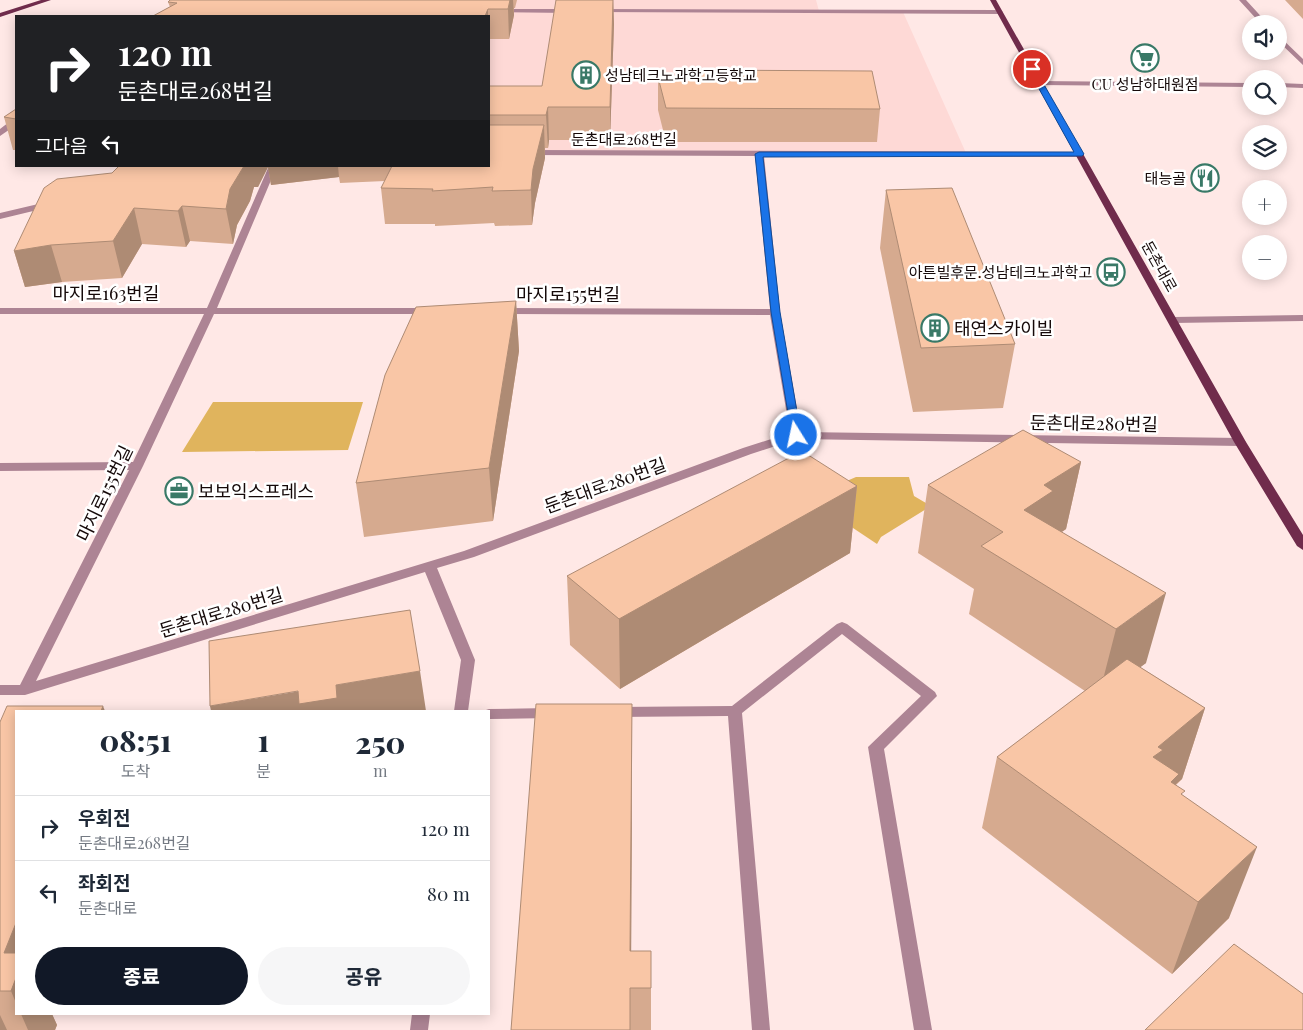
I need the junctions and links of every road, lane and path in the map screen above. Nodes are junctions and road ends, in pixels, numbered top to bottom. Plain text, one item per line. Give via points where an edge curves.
1 (48, 0) edge
2 (992, 0) edge
3 (1242, 0) edge
4 (493, 10) edge
5 (582, 11) edge
6 (592, 11) edge
7 (1000, 12) junction
8 (0, 15) edge
9 (1256, 15) edge
10 (1287, 46) edge
11 (1303, 63) edge
12 (1040, 83) junction
13 (1242, 85) edge
14 (1287, 85) edge
15 (1303, 86) edge
16 (15, 122) edge
17 (0, 133) edge
18 (518, 153) edge
19 (759, 154) junction
20 (1080, 154) junction
21 (273, 167) edge
22 (56, 203) edge
23 (0, 216) edge
24 (211, 310) junction
25 (0, 311) edge
26 (439, 311) edge
27 (488, 311) edge
28 (776, 312) junction
29 (1303, 318) edge
30 (1173, 320) junction
31 (796, 435) junction
32 (1240, 442) junction
33 (137, 466) junction
34 (0, 467) edge
35 (1303, 546) edge
36 (429, 566) junction
37 (0, 690) edge
38 (25, 690) junction
39 (462, 710) edge
40 (735, 710) junction
41 (568, 713) edge
42 (597, 713) edge
43 (490, 714) edge
44 (421, 1015) edge
45 (419, 1030) edge
46 (761, 1030) edge
47 (923, 1030) edge

1 - 8 main road
2 - 7 main road, 둔촌대로
3 - 9 street
4 - 5 street
6 - 7 street
7 - 12 main road, 둔촌대로
10 - 11 street
12 - 13 street
12 - 20 main road, 둔촌대로
14 - 15 street
16 - 17 street
18 - 19 street, 둔촌대로268번길
19 - 20 street, 둔촌대로268번길
19 - 28 street
20 - 30 main road, 둔촌대로
21 - 24 street, 마지로155번길
22 - 23 street
24 - 25 street, 마지로163번길
24 - 26 street
24 - 33 street, 마지로155번길
27 - 28 street, 마지로155번길
28 - 31 street
29 - 30 street
30 - 32 main road, 둔촌대로
31 - 32 street, 둔촌대로280번길
31 - 36 street, 둔촌대로280번길
32 - 35 main road, 둔촌대로
33 - 34 street
33 - 38 street, 마지로155번길
36 - 38 street, 둔촌대로280번길
36 - 39 street via 468,660
37 - 38 street, 둔촌대로280번길
40 - 42 street
40 - 46 street
40 - 47 street via 842,628 930,696 876,747
41 - 43 street
44 - 45 street

